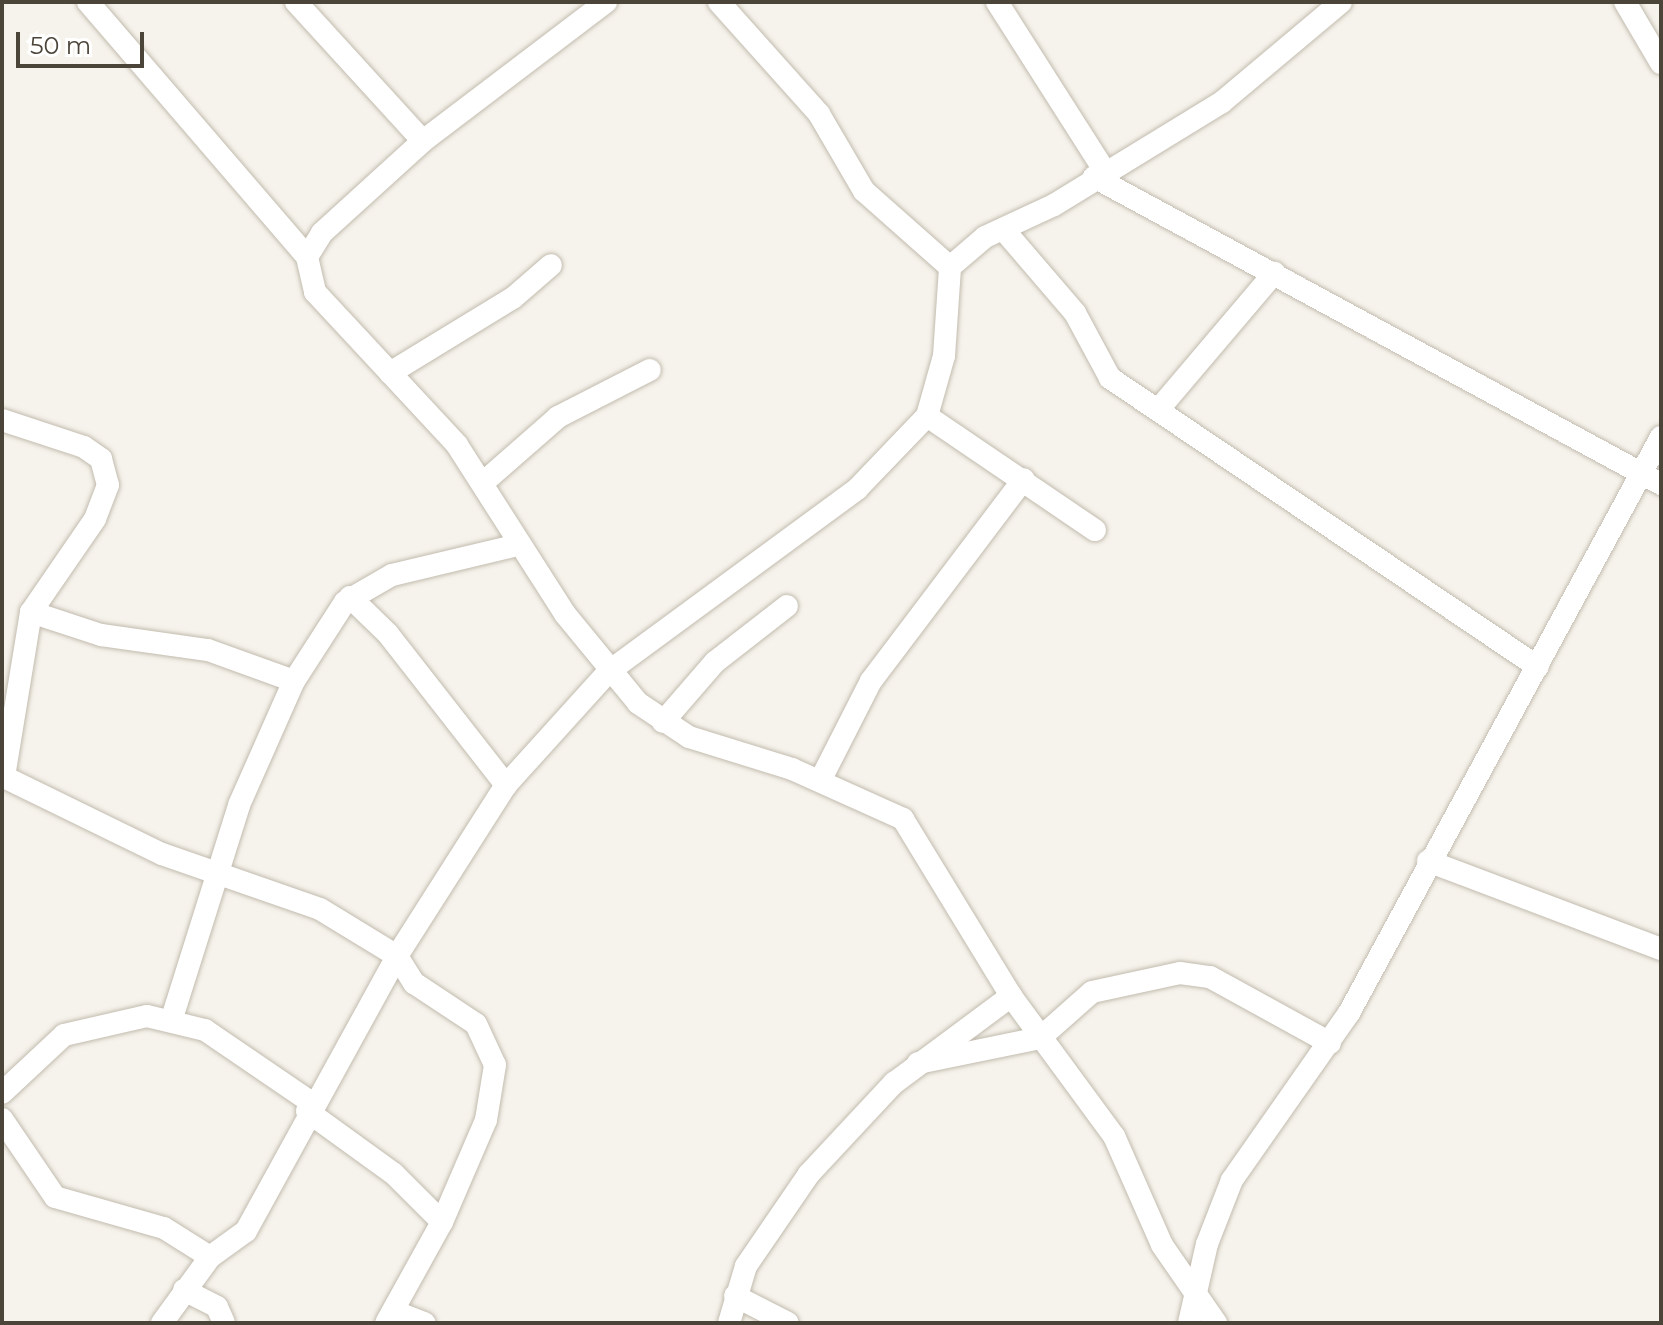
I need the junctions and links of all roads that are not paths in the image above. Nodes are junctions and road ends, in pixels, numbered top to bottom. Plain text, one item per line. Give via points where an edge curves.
1 (88, 2) edge
2 (296, 2) edge
3 (606, 2) edge
4 (719, 2) edge
5 (997, 2) edge
6 (1341, 2) edge
7 (1625, 2) edge
8 (1661, 63) edge
9 (423, 141) junction
10 (1099, 174) junction
11 (1003, 229) junction
12 (307, 257) junction
13 (551, 265) dead end
14 (950, 267) junction
15 (1274, 273) junction
16 (650, 370) dead end
17 (390, 373) junction
18 (1158, 410) junction
19 (927, 416) junction
20 (2, 420) edge
21 (1661, 437) edge
22 (1642, 472) junction
23 (1024, 479) junction
24 (485, 481) junction
25 (1661, 484) edge
26 (1095, 530) dead end
27 (518, 545) junction
28 (350, 597) junction
29 (787, 606) dead end
30 (31, 612) junction
31 (12, 637) edge
32 (1538, 667) junction
33 (608, 672) junction
34 (294, 681) junction
35 (663, 722) junction
36 (3, 776) edge
37 (820, 781) junction
38 (506, 785) junction
39 (1428, 861) junction
40 (215, 875) junction
41 (1661, 949) edge
42 (397, 956) junction
43 (1011, 996) junction
44 (172, 1018) junction
45 (1040, 1038) junction
46 (1330, 1043) junction
47 (918, 1063) junction
48 (2, 1093) edge
49 (310, 1107) junction
50 (2, 1119) edge
51 (442, 1222) junction
52 (210, 1257) junction
53 (184, 1290) junction
54 (735, 1296) junction
55 (1196, 1299) junction
56 (390, 1317) edge
57 (162, 1323) edge
58 (224, 1323) edge
59 (425, 1323) edge
60 (729, 1323) edge
61 (788, 1323) edge
62 (1189, 1323) edge
63 (1216, 1323) edge

1 - 12 street
2 - 9 street
3 - 9 street
4 - 14 street via 819,114 864,191
5 - 10 street
6 - 10 street via 1222,102
7 - 8 street
9 - 12 street via 331,223
10 - 11 street
10 - 15 street via 1151,214
11 - 14 street
11 - 18 street via 1075,313 1110,378
12 - 17 street via 315,292
13 - 17 street via 513,298
14 - 19 street via 944,356
15 - 18 street
15 - 22 street
16 - 24 street via 558,417
17 - 24 street
18 - 32 street
19 - 23 street
19 - 33 street via 879,472
20 - 30 street via 84,447 107,471 105,503
21 - 22 street
22 - 25 street
22 - 32 street
23 - 26 street
23 - 37 street via 871,681
24 - 27 street
27 - 28 street via 392,575
27 - 33 street
28 - 34 street
28 - 38 street via 388,634
29 - 35 street via 715,662
30 - 31 street
30 - 34 street via 101,635 208,650
31 - 36 street
32 - 39 street
33 - 35 street
33 - 38 street
34 - 40 street
35 - 37 street
36 - 40 street
37 - 43 street via 903,819
38 - 42 street
39 - 41 street
39 - 46 street
40 - 42 street via 320,909
40 - 44 street
42 - 49 street
42 - 51 street via 414,983 476,1024 495,1065 486,1120
43 - 45 street
43 - 47 street
44 - 48 street via 124,1018 64,1035
44 - 49 street via 243,1053
45 - 46 street via 1092,992 1180,973 1210,977
45 - 47 street
45 - 55 street via 1114,1136 1162,1245
46 - 55 street via 1232,1180 1207,1244
47 - 54 street via 800,1185 764,1233
49 - 51 street via 394,1174
49 - 52 street via 246,1231
50 - 52 street via 55,1197 164,1228
51 - 56 street
52 - 53 street
53 - 57 street
53 - 58 street via 217,1307
54 - 60 street
54 - 61 street
55 - 62 street
55 - 63 street
56 - 59 street

